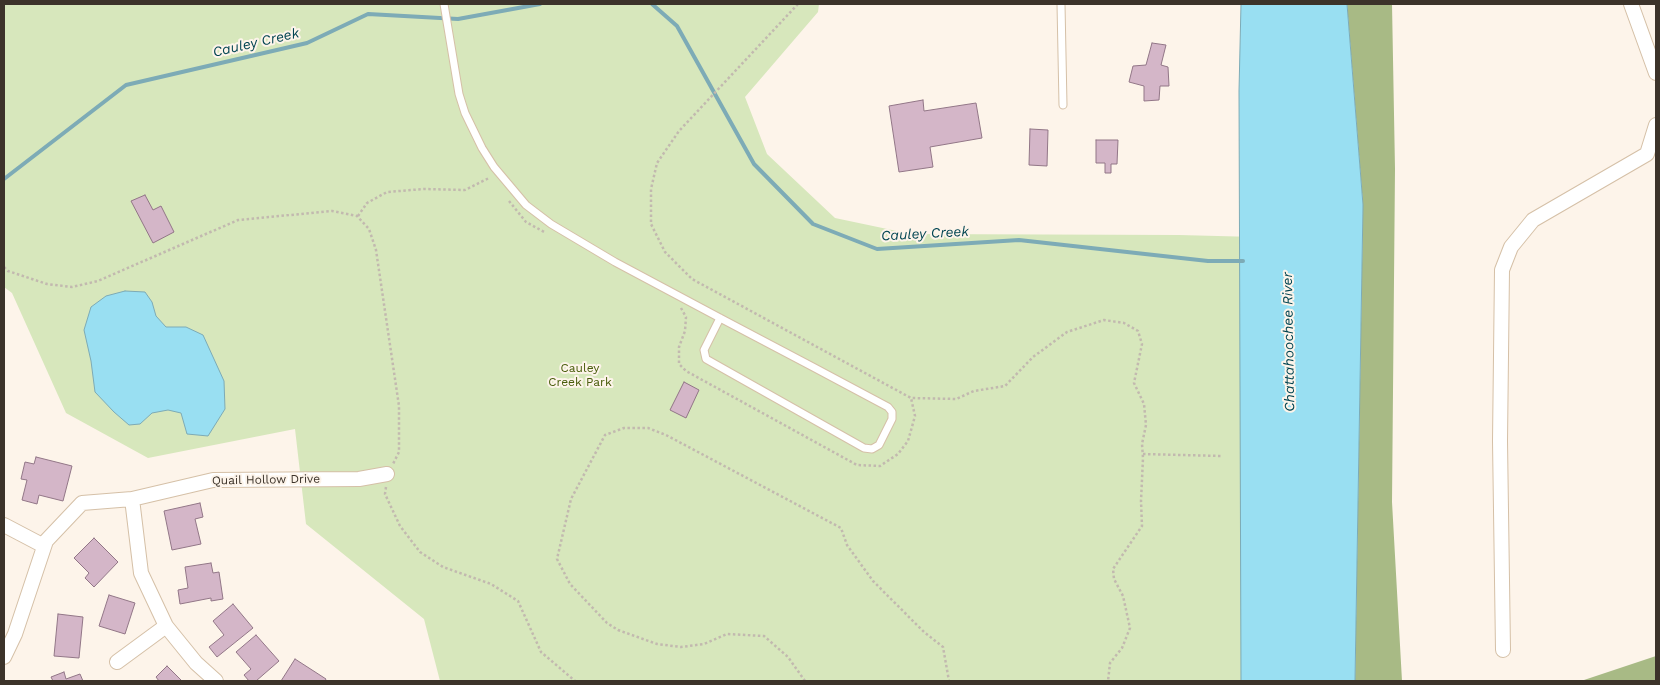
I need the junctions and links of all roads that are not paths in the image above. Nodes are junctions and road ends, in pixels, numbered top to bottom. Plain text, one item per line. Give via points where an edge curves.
1 (444, 4) edge
2 (1061, 4) edge
3 (1630, 4) edge
4 (1656, 73) edge
5 (1063, 105) dead end
6 (1656, 125) edge
7 (1652, 157) edge
8 (720, 318) junction
9 (387, 474) road end
10 (132, 499) junction
11 (4, 525) edge
12 (44, 546) junction
13 (166, 626) junction
14 (1503, 650) dead end
15 (4, 657) edge
16 (117, 662) dead end
17 (216, 681) edge

1 - 8 lane via 459,94 473,131 494,167 526,205 551,224 615,262
2 - 5 lane
3 - 4 street
6 - 7 street
7 - 14 street via 1533,220 1511,247 1502,270
8 - 8 lane via 888,407 892,420 879,445 872,449 864,448 706,360 704,350
9 - 10 street, Quail Hollow Drive via 359,478 212,480
10 - 12 street, Quail Hollow Drive via 82,504
10 - 13 street via 141,573
11 - 12 street
12 - 15 street, Quail Hollow Drive via 15,634
13 - 16 street
13 - 17 street via 196,663

